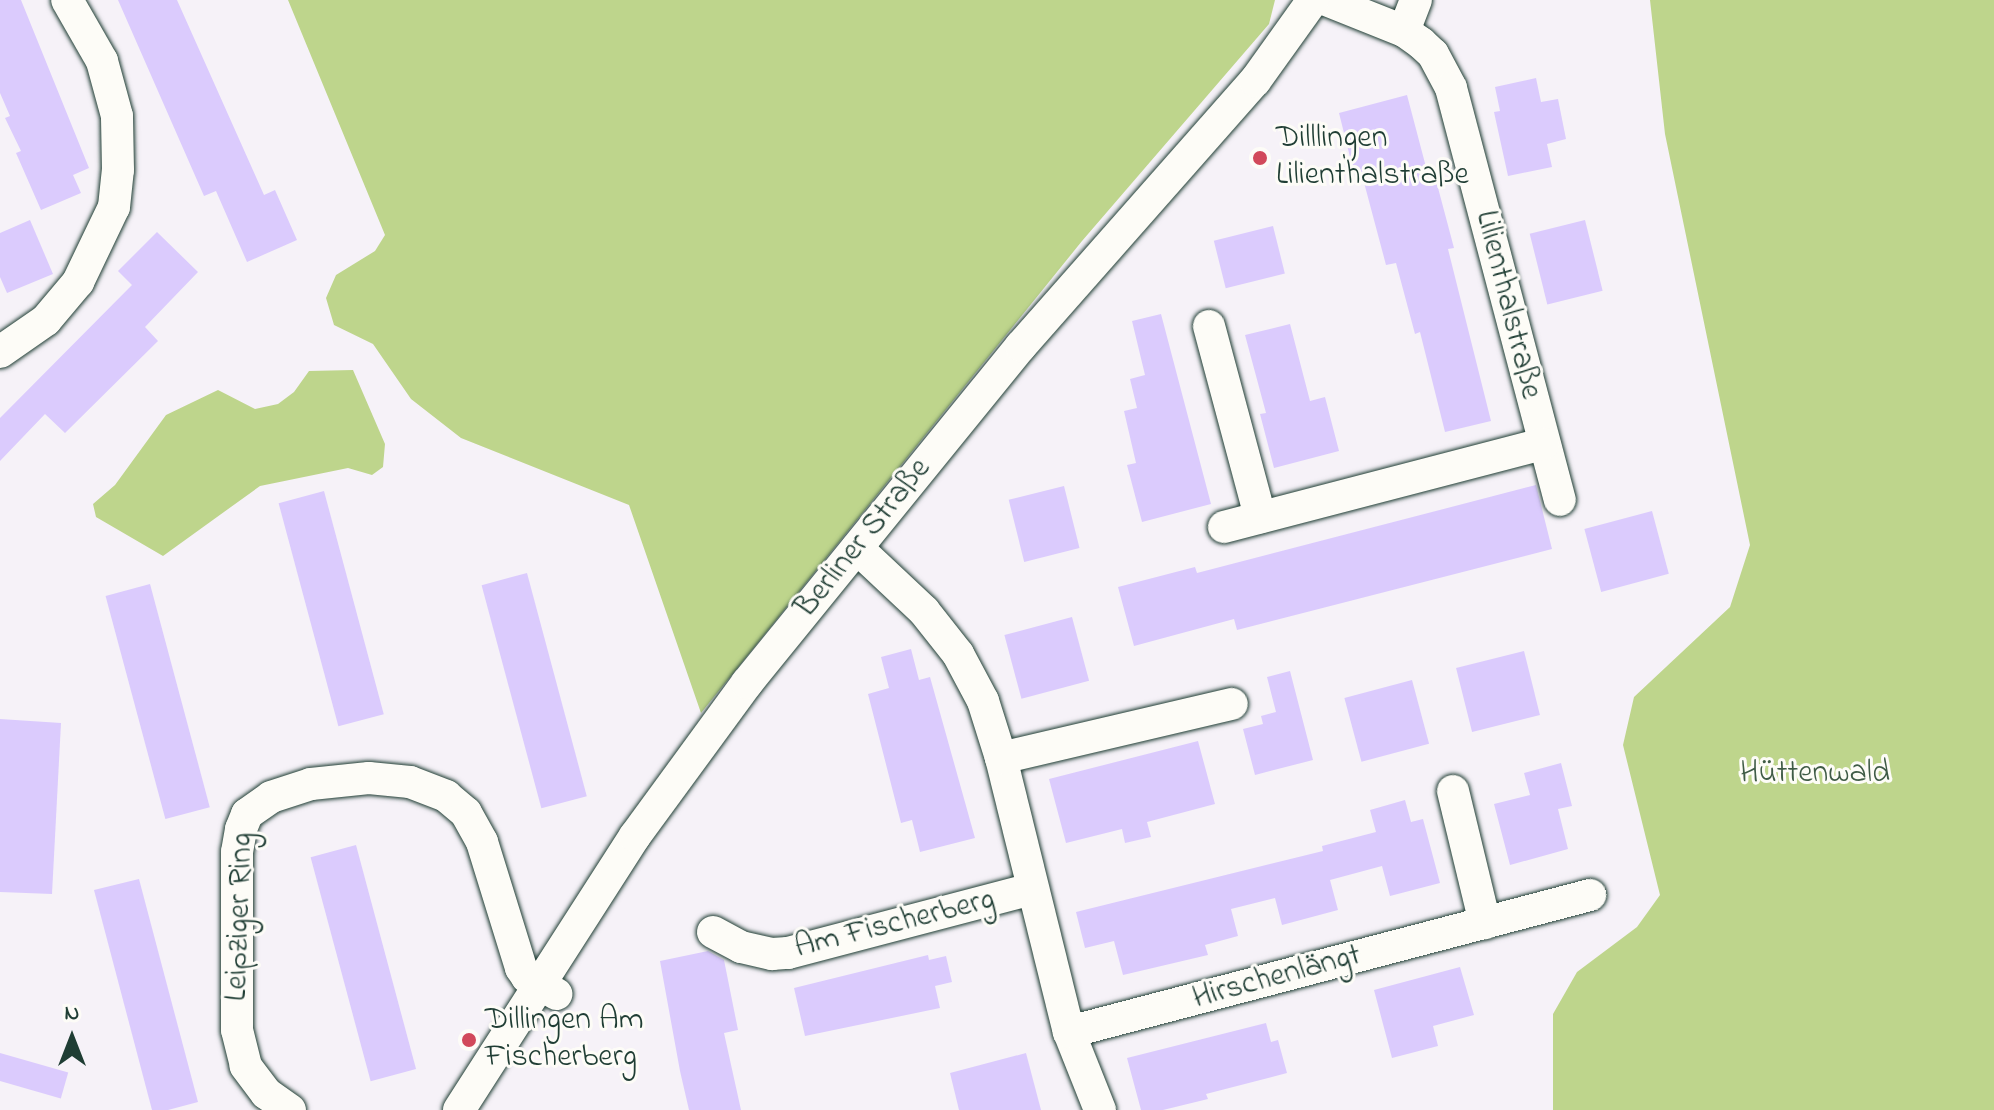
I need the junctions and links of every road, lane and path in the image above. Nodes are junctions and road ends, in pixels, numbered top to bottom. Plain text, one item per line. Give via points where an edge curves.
1 (67, 0) edge
2 (1416, 0) edge
3 (1327, 1) edge
4 (1404, 31) junction
5 (1209, 326) dead end
6 (0, 352) edge
7 (1543, 444) junction
8 (1560, 500) dead end
9 (1260, 517) junction
10 (1224, 527) dead end
11 (864, 554) junction
12 (1232, 704) dead end
13 (1001, 758) junction
14 (1453, 791) dead end
15 (1032, 889) junction
16 (1590, 895) dead end
17 (1485, 923) junction
18 (713, 932) dead end
19 (547, 990) junction
20 (1069, 1032) junction
21 (290, 1110) edge
22 (459, 1110) edge
23 (483, 1110) edge
24 (1100, 1110) edge

1 - 6 street via 102,61 117,116 114,207 78,282 46,320
2 - 4 street
3 - 4 street, Lilienthalstraße
3 - 11 street, Berliner Straße via 1271,94
4 - 7 street, Lilienthalstraße via 1433,54 1451,88
5 - 9 street
7 - 8 street, Lilienthalstraße
7 - 9 street, Lilienthalstraße
9 - 10 street, Lilienthalstraße
11 - 13 street, Am Fischerberg via 924,611 958,654 983,701
11 - 19 street, Berliner Straße via 691,757
12 - 13 street
13 - 15 street, Am Fischerberg
14 - 17 street
15 - 18 street, Am Fischerberg via 788,953 741,947
15 - 20 street, Am Fischerberg
16 - 17 street, Hirschenlängt
17 - 20 street, Hirschenlängt
19 - 21 street, Leipziger Ring via 521,968 482,842 466,813 446,796 410,782 369,778 311,784 271,797 247,814 237,852 237,1030 246,1066 266,1093
19 - 22 street, Berliner Straße
19 - 23 street, Berliner Straße
20 - 24 street, Am Fischerberg

